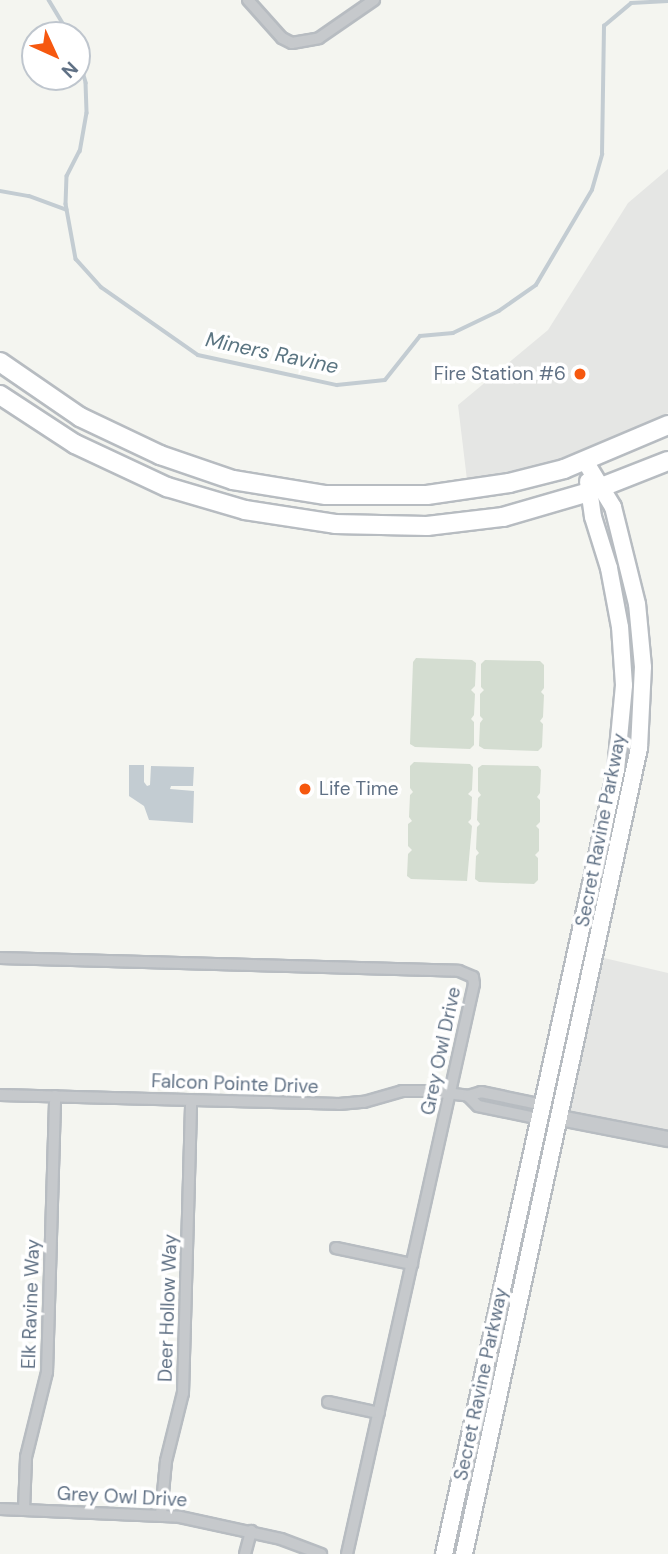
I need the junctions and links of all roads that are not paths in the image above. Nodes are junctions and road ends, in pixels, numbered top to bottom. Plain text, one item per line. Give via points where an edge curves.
1 (248, 0) edge
2 (374, 0) edge
3 (0, 362) edge
4 (0, 395) edge
5 (668, 425) edge
6 (586, 461) junction
7 (668, 461) edge
8 (596, 490) junction
9 (0, 958) edge
10 (450, 1092) junction
11 (0, 1095) edge
12 (55, 1096) junction
13 (467, 1096) junction
14 (508, 1098) junction
15 (191, 1100) junction
16 (505, 1112) junction
17 (541, 1112) junction
18 (560, 1118) junction
19 (668, 1139) edge
20 (335, 1248) dead end
21 (412, 1264) junction
22 (328, 1402) dead end
23 (379, 1413) junction
24 (0, 1509) edge
25 (24, 1510) junction
26 (161, 1514) junction
27 (251, 1531) junction
28 (245, 1554) edge
29 (321, 1554) edge
30 (347, 1554) edge
31 (444, 1554) edge
32 (464, 1554) edge

1 - 2 street via 292,43 319,38
3 - 6 main road via 57,403 132,443 207,472 285,491 352,497 427,495 509,483
4 - 8 main road via 56,433 129,471 191,495 266,514 343,524 427,526 503,517
5 - 6 main road
6 - 8 main road, Secret Ravine Parkway
7 - 8 main road
8 - 17 main road, Secret Ravine Parkway via 620,627 623,704 612,792
8 - 18 main road, Secret Ravine Parkway via 615,514 640,624 641,726 631,794
9 - 10 street, Grey Owl Drive via 467,972 474,984
10 - 13 street, Falcon Pointe Drive
10 - 15 street, Falcon Pointe Drive via 402,1091 339,1104
10 - 21 street, Grey Owl Drive
11 - 12 street, Falcon Pointe Drive
12 - 15 street, Falcon Pointe Drive
12 - 25 street, Elk Ravine Way via 47,1372 27,1448
13 - 14 street, Falcon Pointe Drive via 481,1092
13 - 16 street, Falcon Pointe Drive via 478,1106
14 - 16 street
14 - 17 street, Falcon Pointe Drive
15 - 26 street, Deer Hollow Way via 183,1393 164,1470
16 - 17 street, Falcon Pointe Drive
17 - 18 main road
17 - 31 main road, Secret Ravine Parkway
18 - 19 street
18 - 32 main road, Secret Ravine Parkway
20 - 21 street
21 - 23 street, Grey Owl Drive
22 - 23 street
23 - 30 street, Grey Owl Drive
24 - 25 street, Grey Owl Drive
25 - 26 street, Grey Owl Drive
26 - 27 street, Grey Owl Drive
27 - 28 street
27 - 29 street, Grey Owl Drive

